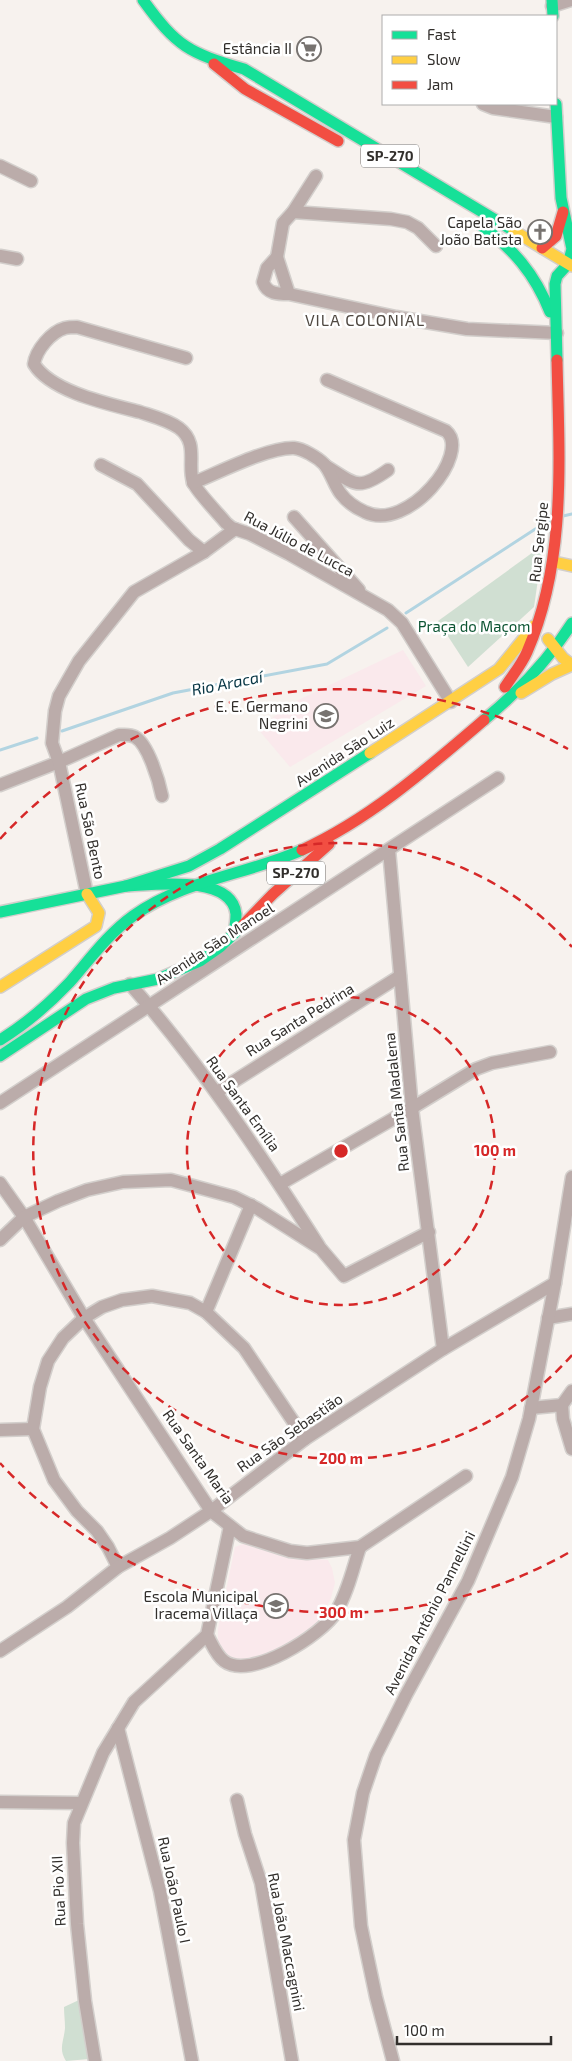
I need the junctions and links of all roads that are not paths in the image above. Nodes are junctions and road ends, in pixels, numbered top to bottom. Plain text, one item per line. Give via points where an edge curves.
1 (143, 0) edge
2 (572, 0) edge
3 (552, 7) edge
4 (208, 58) junction
5 (486, 105) edge
6 (556, 105) edge
7 (556, 117) junction
8 (349, 147) dead end
9 (0, 166) edge
10 (316, 176) dead end
11 (31, 182) dead end
12 (293, 212) junction
13 (568, 215) edge
14 (471, 219) dead end
15 (436, 246) dead end
16 (542, 248) junction
17 (0, 256) edge
18 (277, 257) junction
19 (17, 259) dead end
20 (570, 265) edge
21 (289, 294) junction
22 (557, 333) junction
23 (186, 358) dead end
24 (327, 380) dead end
25 (324, 464) junction
26 (101, 465) dead end
27 (388, 470) dead end
28 (193, 483) junction
29 (294, 518) dead end
30 (235, 529) junction
31 (204, 552) junction
32 (554, 562) junction
33 (572, 566) edge
34 (367, 599) junction
35 (546, 605) junction
36 (572, 623) edge
37 (555, 649) junction
38 (572, 665) edge
39 (451, 702) junction
40 (505, 702) junction
41 (472, 731) junction
42 (59, 762) junction
43 (498, 778) dead end
44 (0, 785) edge
45 (162, 796) dead end
46 (361, 816) junction
47 (389, 850) junction
48 (189, 885) junction
49 (126, 886) junction
50 (87, 894) junction
51 (0, 912) edge
52 (234, 933) junction
53 (172, 974) junction
54 (400, 976) junction
55 (130, 984) junction
56 (0, 987) edge
57 (161, 999) junction
58 (150, 1006) junction
59 (0, 1040) edge
60 (550, 1052) dead end
61 (2, 1054) edge
62 (216, 1092) junction
63 (0, 1103) edge
64 (412, 1108) junction
65 (572, 1177) edge
66 (0, 1183) edge
67 (280, 1184) junction
68 (250, 1205) junction
69 (24, 1217) junction
70 (429, 1232) junction
71 (0, 1240) edge
72 (321, 1249) junction
73 (555, 1283) junction
74 (206, 1312) junction
75 (572, 1314) edge
76 (84, 1318) junction
77 (548, 1318) junction
78 (443, 1349) junction
79 (572, 1391) edge
80 (562, 1405) junction
81 (531, 1408) junction
82 (33, 1429) junction
83 (0, 1430) edge
84 (305, 1440) junction
85 (572, 1450) edge
86 (466, 1476) dead end
87 (211, 1511) junction
88 (230, 1526) junction
89 (360, 1547) junction
90 (118, 1567) junction
91 (207, 1635) junction
92 (0, 1651) edge
93 (118, 1728) junction
94 (237, 1800) dead end
95 (0, 1802) edge
96 (81, 1803) junction
97 (95, 2061) edge
98 (192, 2061) edge
99 (292, 2061) edge
100 (393, 2061) edge

1 - 4 main road, SP-270 via 159,22 184,46
2 - 3 street
4 - 8 main road via 245,89
4 - 16 main road, SP-270 via 244,69
5 - 7 street
6 - 7 main road
7 - 13 main road via 561,198
9 - 11 street
10 - 12 street
12 - 15 street via 407,222
12 - 18 street via 283,224
13 - 16 main road via 556,236
13 - 20 main road via 572,249
14 - 22 main road via 516,252 529,269 542,290
16 - 20 main road, SP-270
17 - 19 street
18 - 21 street
18 - 21 street via 263,282 276,294
20 - 22 main road, Rua Sergipe via 560,271 555,284
21 - 22 street via 467,329
22 - 32 main road, Rua Sergipe via 559,504
23 - 28 street via 77,327 65,328 55,334 35,356 34,364 38,372 51,381 180,428 189,442
24 - 25 street via 446,431 453,441 453,448 437,480 415,503 387,516 366,513 350,503
25 - 27 street via 359,484 374,480
25 - 28 street via 295,448 282,449
26 - 31 street via 137,484
28 - 30 street, Rua Júlio de Lucca via 226,523
29 - 34 street
30 - 31 street
30 - 34 street, Rua Júlio de Lucca via 290,554
31 - 42 street, Rua São Bento via 134,592 79,661 59,696 52,730 52,743
32 - 33 main road
32 - 35 main road, Rua Sergipe
34 - 39 street, Rua Júlio de Lucca via 388,610 402,623
35 - 37 main road via 544,627
35 - 39 main road, Avenida São Luiz via 532,629 499,669
35 - 41 main road, Rua Sergipe via 519,672
36 - 37 main road, SP-270
37 - 38 main road
37 - 40 main road, SP-270 via 540,669
38 - 40 main road
39 - 49 main road, Avenida São Luiz via 190,866
40 - 41 main road, SP-270
41 - 46 main road, SP-270 via 419,775
42 - 44 street
42 - 45 street via 128,734 137,737 147,752
42 - 50 street, Rua São Bento
43 - 47 street, Avenida São Manoel
46 - 48 main road, SP-270 via 283,858
46 - 52 main road, SP-270
47 - 54 street, Rua Santa Madalena
47 - 57 street, Avenida São Manoel
48 - 49 main road
48 - 52 main road via 213,888 228,897 236,914
48 - 59 main road, SP-270 via 130,918 56,996
49 - 50 main road
50 - 51 main road
50 - 56 main road, Rua São Bento via 100,915 91,930
52 - 53 main road, SP-270 via 200,961
53 - 55 main road, SP-270
53 - 57 street
54 - 62 street, Rua Santa Pedrina
54 - 64 street, Rua Santa Madalena
55 - 58 street, Rua Santa Emília
55 - 61 main road, SP-270 via 86,999
57 - 58 street, Avenida São Manoel
58 - 62 street, Rua Santa Emília
58 - 63 street, Avenida São Manoel
60 - 64 street via 476,1069
62 - 67 street, Rua Santa Emília
64 - 67 street
64 - 70 street, Rua Santa Madalena
65 - 73 street, Avenida Antônio Pannellini
66 - 69 street, Rua Santa Maria
67 - 72 street, Rua Santa Emília
68 - 69 street via 234,1197 171,1180 124,1182 87,1190
68 - 72 street
68 - 74 street
69 - 71 street
69 - 76 street, Rua Santa Maria
70 - 72 street via 344,1276
70 - 78 street, Rua Santa Madalena
73 - 77 street, Avenida Antônio Pannellini
73 - 78 street, Rua São Sebastião
74 - 76 street via 190,1303 152,1296 122,1300
74 - 84 street via 244,1348
75 - 77 street
76 - 82 street via 63,1338 48,1361
76 - 87 street, Rua Santa Maria
77 - 81 street, Avenida Antônio Pannellini
78 - 84 street, Rua São Sebastião
79 - 80 street
80 - 81 street
80 - 85 street
81 - 100 street, Avenida Antônio Pannellini via 512,1478 480,1556 376,1755 363,1793 354,1840 361,1926
82 - 83 street
82 - 90 street via 54,1480 97,1531
84 - 87 street, Rua São Sebastião
86 - 89 street, Rua Santa Maria
87 - 88 street, Rua Santa Maria
87 - 90 street, Rua São Sebastião
88 - 89 street, Rua Santa Maria via 242,1536 290,1551
88 - 91 street
89 - 91 street via 337,1611 327,1624 282,1654 256,1664 233,1665 216,1653
90 - 92 street, Rua São Sebastião via 67,1607
91 - 93 street, Rua Pio XII via 134,1702
93 - 96 street, Rua Pio XII via 102,1753
93 - 98 street, Rua João Paulo I via 160,1891
94 - 99 street, Rua João Maccagnini via 261,1883
95 - 96 street
96 - 97 street, Rua Pio XII via 72,1843 84,2001

